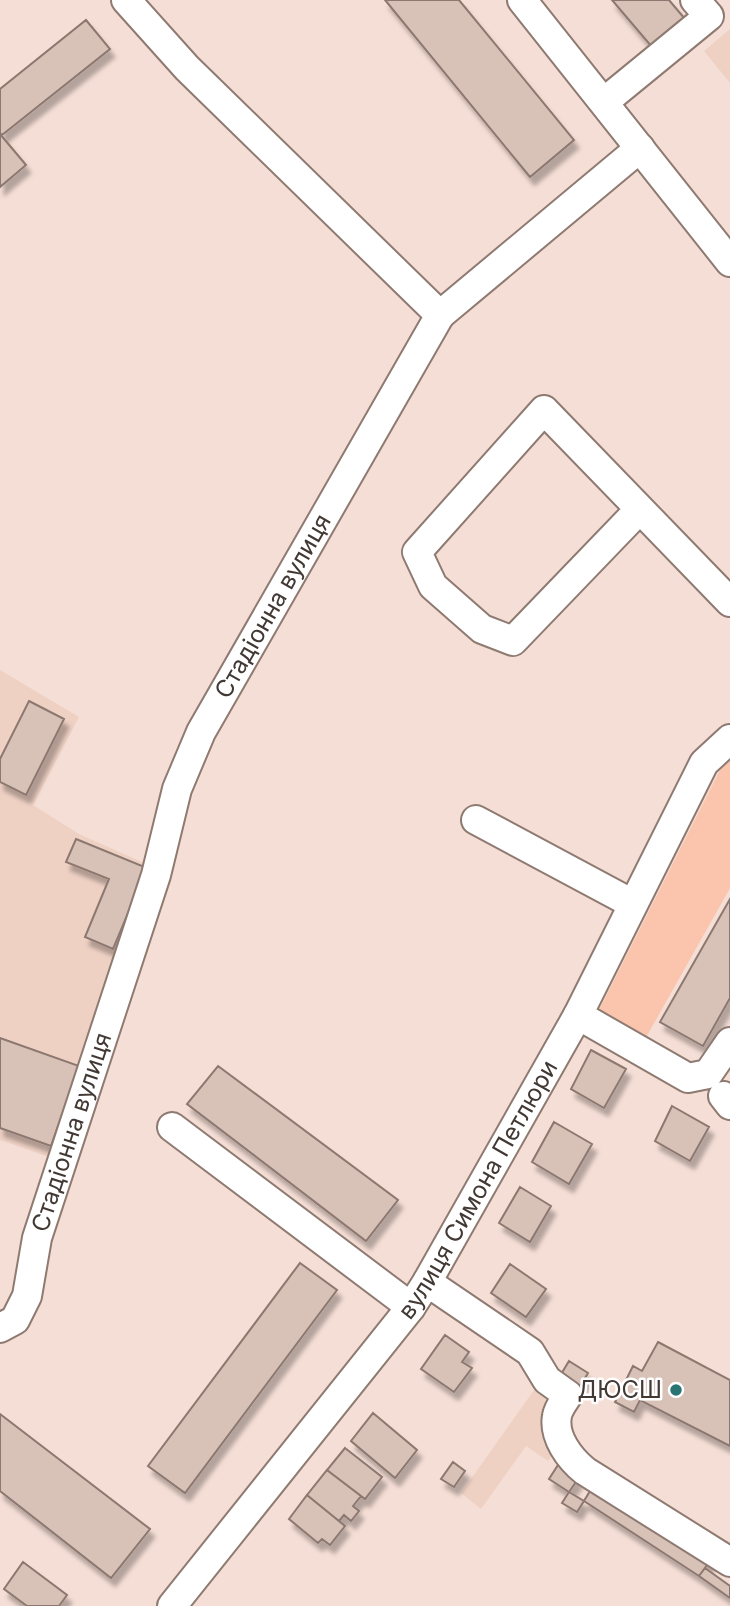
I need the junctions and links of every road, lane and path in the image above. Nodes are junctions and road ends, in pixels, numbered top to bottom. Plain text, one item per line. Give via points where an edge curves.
1 (126, 0) edge
2 (522, 0) edge
3 (695, 0) edge
4 (604, 102) junction
5 (640, 148) junction
6 (730, 262) edge
7 (440, 315) junction
8 (640, 509) junction
9 (730, 602) edge
10 (730, 739) edge
11 (476, 820) dead end
12 (633, 904) junction
13 (578, 1015) junction
14 (730, 1042) edge
15 (172, 1127) dead end
16 (427, 1282) junction
17 (411, 1307) junction
18 (0, 1328) edge
19 (730, 1562) edge
20 (172, 1606) edge

1 - 7 street via 187,68
2 - 4 street
3 - 4 street via 709,16
4 - 5 street
5 - 6 street
5 - 7 street
7 - 18 street, Стадіонна вулиця via 201,733 177,789 156,875 37,1238 27,1296 15,1320
8 - 8 street via 544,410 417,552 433,586 482,629 513,641
8 - 9 street
10 - 12 street, вулиця Симона Петлюри via 704,763
11 - 12 street
12 - 13 street, вулиця Симона Петлюри
13 - 14 street via 688,1078 708,1074
13 - 16 street, вулиця Симона Петлюри
15 - 17 street
16 - 17 street, вулиця Симона Петлюри
16 - 19 street via 530,1352 547,1380 568,1395 557,1416 559,1436 573,1461
17 - 20 street, вулиця Симона Петлюри

